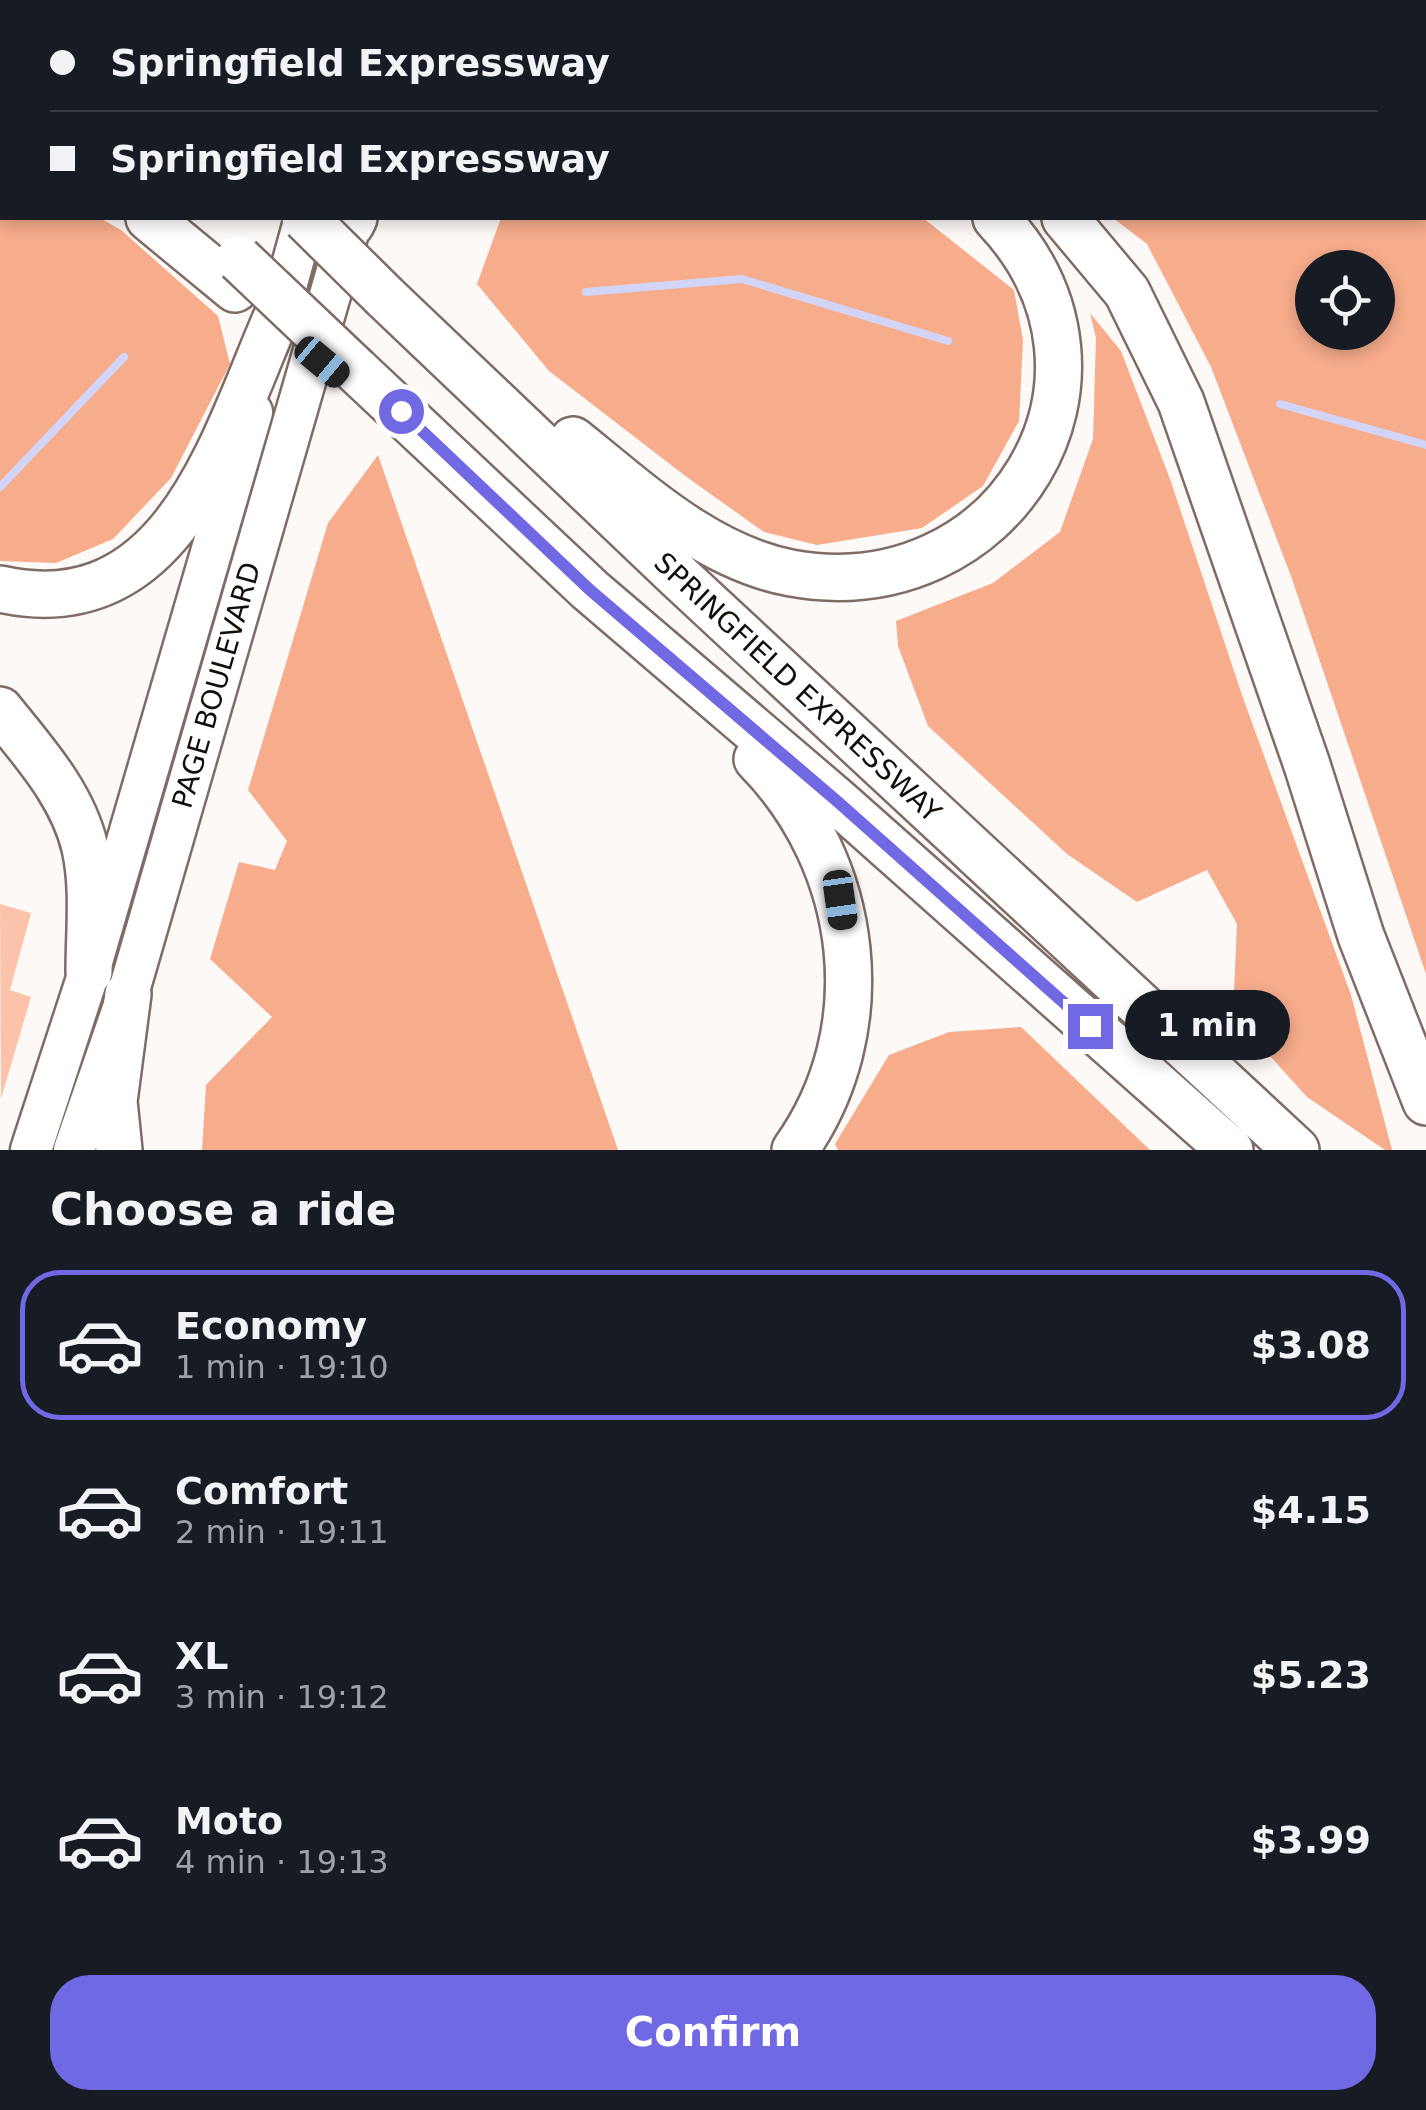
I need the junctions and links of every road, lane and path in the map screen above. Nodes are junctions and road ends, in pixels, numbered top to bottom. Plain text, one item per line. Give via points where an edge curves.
1 (152, 220) edge
2 (198, 220) edge
3 (304, 220) edge
4 (307, 220) edge
5 (353, 220) edge
6 (998, 220) edge
7 (1067, 220) edge
8 (237, 274) junction
9 (385, 296) junction
10 (278, 316) junction
11 (0, 589) edge
12 (614, 610) junction
13 (0, 710) edge
14 (89, 972) junction
15 (128, 994) junction
16 (1426, 1102) edge
17 (30, 1150) edge
18 (74, 1150) edge
19 (119, 1150) edge
20 (795, 1150) edge
21 (1230, 1150) edge
22 (1296, 1150) edge

1 - 8 highway
2 - 8 highway, SPRINGFIELD EXPRESSWAY
3 - 10 main road, PAGE BOULEVARD
4 - 9 highway, SPRINGFIELD EXPRESSWAY, bridge
5 - 15 main road, PAGE BOULEVARD
6 - 9 highway via 1024,250 1051,318 1056,390 1044,442 1018,488 975,534 917,566 865,578 763,566 686,527
7 - 16 highway via 1127,292 1181,402 1361,936
8 - 12 highway, SPRINGFIELD EXPRESSWAY, bridge
9 - 22 highway, SPRINGFIELD EXPRESSWAY
10 - 11 highway via 205,480 146,557 117,579 71,593
10 - 14 main road, PAGE BOULEVARD
12 - 20 highway via 768,770 837,888 848,980 844,1043 830,1088
12 - 21 highway, SPRINGFIELD EXPRESSWAY
13 - 14 highway via 59,789 80,833 88,870
14 - 17 main road, PAGE BOULEVARD
15 - 18 main road, PAGE BOULEVARD
15 - 19 highway via 114,1101

